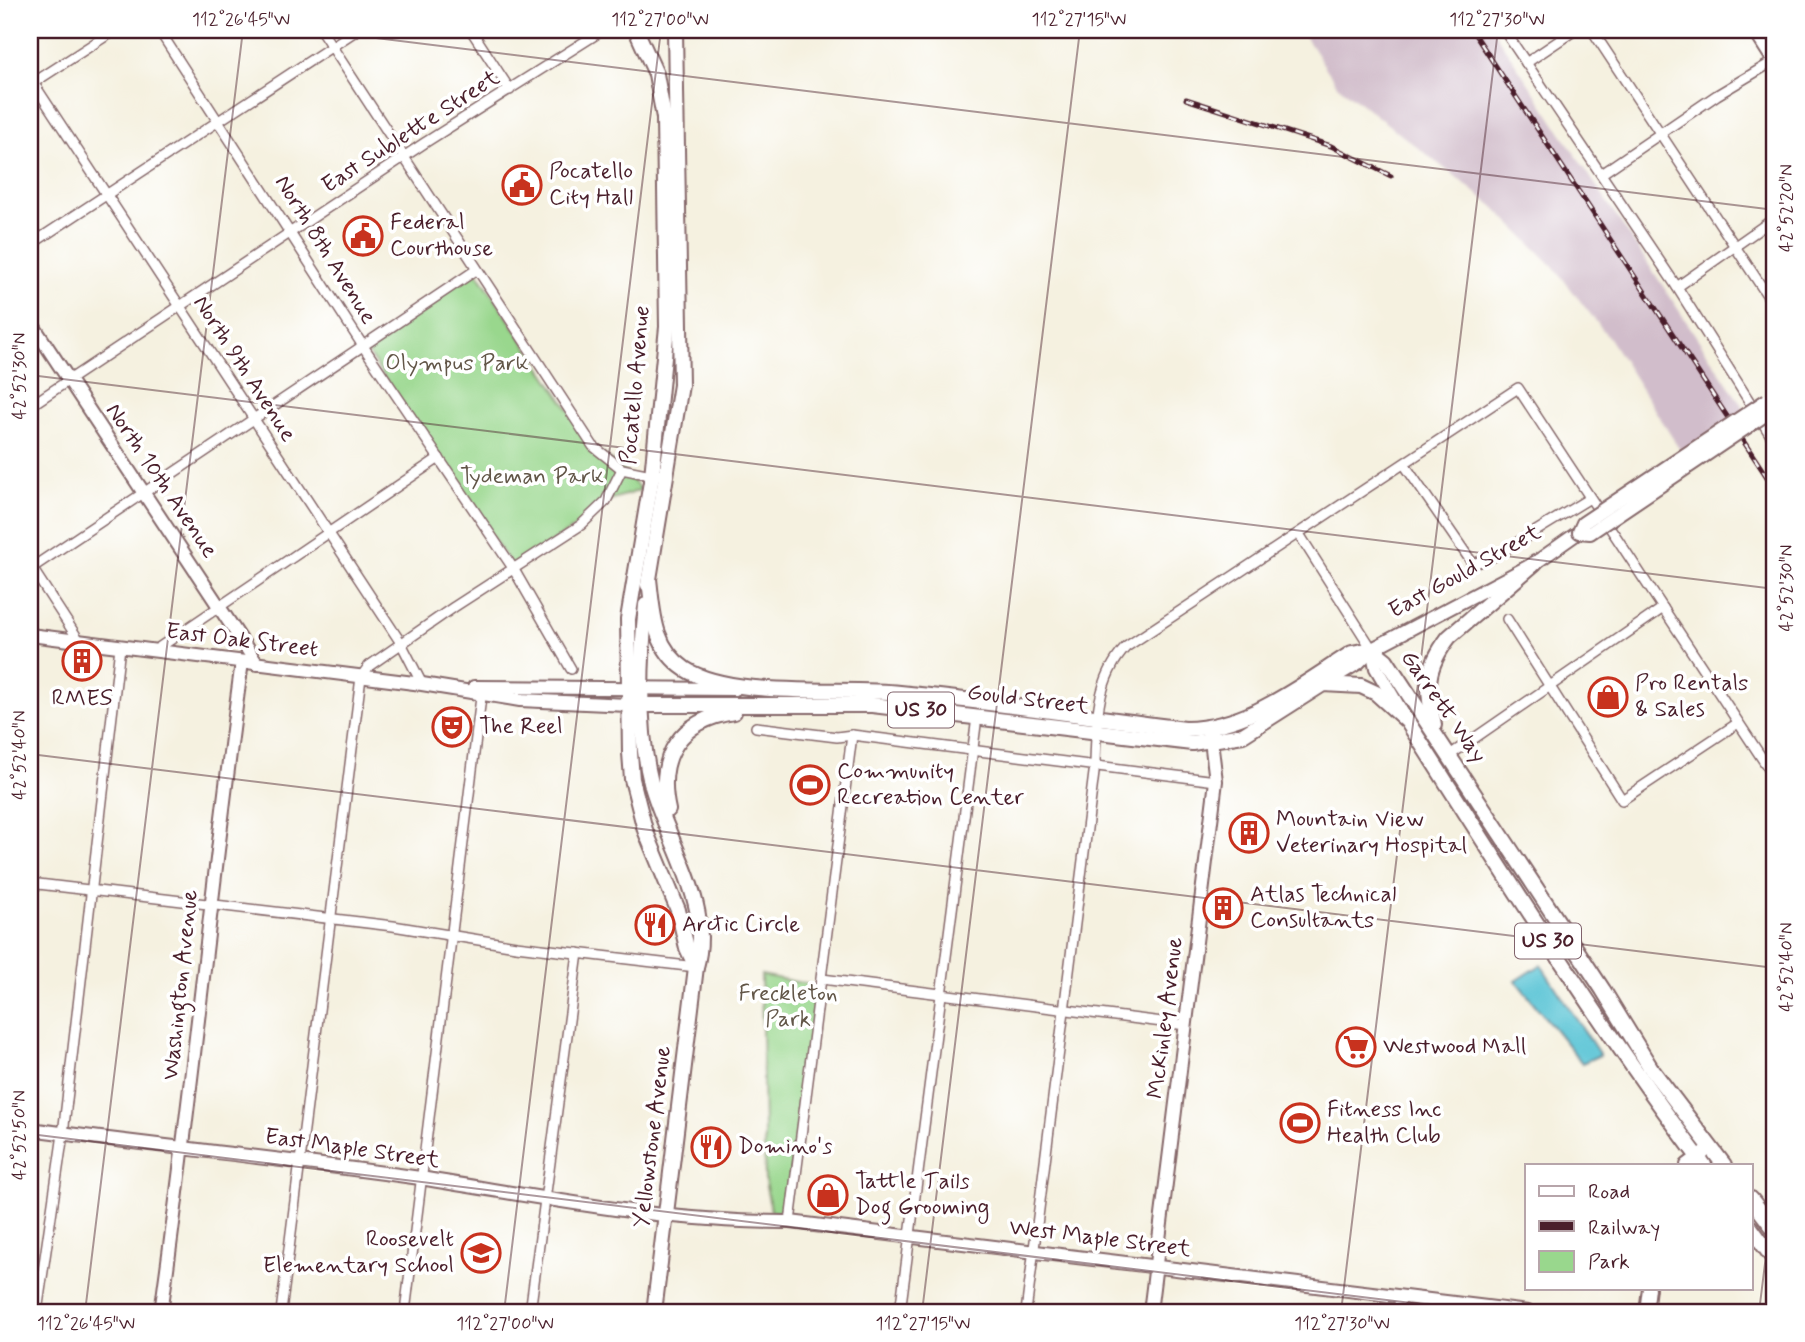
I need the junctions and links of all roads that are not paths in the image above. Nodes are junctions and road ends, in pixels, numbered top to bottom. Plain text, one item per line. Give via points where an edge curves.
1 (115, 30) edge
2 (159, 30) edge
3 (321, 30) edge
4 (357, 30) edge
5 (471, 30) edge
6 (603, 30) edge
7 (636, 30) edge
8 (675, 30) edge
9 (1504, 30) edge
10 (1575, 30) edge
11 (1592, 30) edge
12 (1754, 30) edge
13 (332, 46) junction
14 (1775, 61) edge
15 (1526, 63) junction
16 (31, 82) edge
17 (510, 90) junction
18 (220, 121) junction
19 (1660, 134) junction
20 (405, 157) junction
21 (1601, 174) junction
22 (106, 195) junction
23 (1775, 218) edge
24 (292, 233) junction
25 (30, 245) edge
26 (1734, 245) junction
27 (476, 270) junction
28 (1677, 287) junction
29 (180, 307) junction
30 (1775, 307) edge
31 (30, 321) edge
32 (363, 346) junction
33 (69, 380) junction
34 (1773, 403) edge
35 (30, 406) edge
36 (253, 420) junction
37 (1775, 442) edge
38 (439, 457) junction
39 (1404, 464) junction
40 (622, 469) junction
41 (659, 477) junction
42 (144, 493) junction
43 (1590, 498) junction
44 (327, 532) junction
45 (1298, 534) junction
46 (1535, 563) junction
47 (30, 567) edge
48 (513, 568) junction
49 (649, 579) junction
50 (219, 606) junction
51 (1663, 608) junction
52 (1507, 619) dead end
53 (30, 635) edge
54 (80, 642) junction
55 (401, 643) junction
56 (120, 647) junction
57 (1371, 649) junction
58 (153, 651) junction
59 (242, 662) junction
60 (257, 664) junction
61 (571, 669) dead end
62 (361, 677) junction
63 (422, 684) junction
64 (1324, 684) junction
65 (1550, 687) junction
66 (482, 690) junction
67 (635, 690) junction
68 (772, 690) junction
69 (798, 704) junction
70 (636, 705) junction
71 (977, 717) junction
72 (1407, 721) junction
73 (1738, 723) junction
74 (1097, 725) junction
75 (755, 727) dead end
76 (1434, 733) junction
77 (852, 735) junction
78 (1211, 735) junction
79 (972, 750) junction
80 (1450, 755) junction
81 (1095, 765) junction
82 (1775, 778) edge
83 (1216, 780) junction
84 (675, 845) junction
85 (30, 883) edge
86 (91, 891) junction
87 (212, 904) junction
88 (332, 920) junction
89 (452, 935) junction
90 (578, 954) junction
91 (696, 968) junction
92 (822, 979) junction
93 (941, 994) junction
94 (1065, 1009) junction
95 (1186, 1026) junction
96 (30, 1129) edge
97 (63, 1134) junction
98 (184, 1148) junction
99 (1710, 1148) junction
100 (1696, 1162) edge
101 (301, 1163) junction
102 (1723, 1164) edge
103 (421, 1179) junction
104 (544, 1198) junction
105 (1752, 1200) edge
106 (667, 1213) junction
107 (790, 1222) junction
108 (1752, 1229) edge
109 (1775, 1230) edge
110 (910, 1237) junction
111 (1034, 1252) junction
112 (1775, 1261) edge
113 (1156, 1266) junction
114 (1649, 1290) edge
115 (1400, 1297) junction
116 (37, 1312) edge
117 (161, 1312) edge
118 (281, 1312) edge
119 (405, 1312) edge
120 (530, 1312) edge
121 (654, 1312) edge
122 (900, 1312) edge
123 (1026, 1312) edge
124 (1150, 1312) edge
125 (1398, 1312) edge
126 (1528, 1312) edge
127 (1646, 1312) edge

1 - 16 street
2 - 18 street, North 8th Avenue
3 - 13 street
4 - 13 street
5 - 17 street
6 - 17 street, East Sublette Street
7 - 41 main road, Pocatello Avenue via 656,74 664,118 666,352
8 - 41 main road, Pocatello Avenue via 681,368 677,415
9 - 15 street
10 - 15 street
11 - 19 street
12 - 14 street
13 - 18 street
13 - 20 street
14 - 19 street
15 - 21 street
16 - 22 street, North 9th Avenue
17 - 20 street, East Sublette Street
18 - 22 street
18 - 24 street, North 8th Avenue
19 - 21 street
19 - 26 street
20 - 24 street, East Sublette Street
20 - 27 street
21 - 28 street
22 - 25 street
22 - 29 street, North 9th Avenue
23 - 26 street
24 - 29 street, East Sublette Street
24 - 32 street, North 8th Avenue
26 - 28 street
26 - 30 street
27 - 32 street
27 - 40 street via 593,446
28 - 37 street
29 - 33 street, East Sublette Street
29 - 36 street, North 9th Avenue
31 - 33 street, North 10th Avenue
32 - 36 street
32 - 38 street, North 8th Avenue
33 - 35 street, East Sublette Street
33 - 42 street, North 10th Avenue
34 - 46 street, East Gould Street, bridge via 1583,523 1579,532
36 - 42 street
36 - 44 street, North 9th Avenue
38 - 44 street
38 - 48 street, North 8th Avenue
39 - 43 street via 1473,564 1495,556
39 - 43 street via 1518,388
39 - 45 street
40 - 41 street
40 - 48 street via 596,513
41 - 49 main road, Pocatello Avenue
41 - 67 main road, Pocatello Avenue via 628,620
42 - 47 street
42 - 50 street, North 10th Avenue
43 - 51 street
44 - 50 street
44 - 55 street, North 9th Avenue
45 - 57 street
45 - 74 street via 1126,647 1112,662 1101,692
46 - 57 street, East Gould Street
46 - 76 main road via 1449,638 1432,664 1427,694
47 - 54 street
48 - 55 street
48 - 61 street, North 8th Avenue
49 - 67 main road, Pocatello Avenue
49 - 68 main road, US 30 via 655,628 673,660 701,676
50 - 58 street
50 - 60 street, North 10th Avenue
51 - 65 street
51 - 73 street
52 - 65 street
53 - 54 street, East Oak Street
54 - 56 street, East Oak Street
55 - 62 street
55 - 63 street, North 9th Avenue
56 - 58 street, East Oak Street
56 - 86 street
57 - 64 street, East Gould Street
57 - 72 street, Garrett Way via 1376,668
57 - 76 main road, Garrett Way / US 30 via 1386,660
57 - 78 main road, East Gould Street / US 30 via 1352,653
58 - 59 street, East Oak Street
59 - 60 street, East Oak Street
59 - 87 street, Washington Avenue
60 - 62 street, East Oak Street
62 - 63 street, East Oak Street
62 - 88 street
63 - 66 street, East Oak Street
64 - 72 main road, US 30 via 1361,686 1376,693
64 - 78 main road, East Gould Street / US 30 via 1252,730
65 - 73 street via 1622,800
65 - 80 street
66 - 67 street, East Oak Street
66 - 70 street, East Oak Street via 531,701
66 - 89 street
67 - 68 street, Gould Street
67 - 70 main road, Pocatello Avenue
68 - 74 main road, Gould Street / US 30 via 897,692
69 - 70 main road, Gould Street / US 30
69 - 71 main road, Gould Street / US 30 via 872,705
69 - 84 main road via 720,714 682,735 667,762 664,783
70 - 84 main road, Yellowstone Avenue via 651,781
70 - 91 main road, Yellowstone Avenue via 630,753 638,806
71 - 74 main road, Gould Street / US 30
71 - 79 street
72 - 100 main road, Garrett Way / US 30 via 1584,998
73 - 82 street
74 - 78 main road, Gould Street / US 30 via 1185,729
74 - 81 street
75 - 77 street
76 - 80 main road, Garrett Way / US 30
77 - 79 street
77 - 92 street
78 - 83 street, McKinley Avenue
79 - 81 street
79 - 93 street
80 - 99 main road, Garrett Way / US 30 via 1652,1070
81 - 83 street
81 - 94 street
83 - 95 street, McKinley Avenue
84 - 91 main road, Yellowstone Avenue via 698,912 702,946
85 - 86 street
86 - 87 street
86 - 97 street
87 - 88 street
87 - 98 street, Washington Avenue
88 - 89 street
88 - 101 street
89 - 90 street
89 - 103 street
90 - 91 street
90 - 104 street
91 - 106 main road, Yellowstone Avenue
92 - 93 street
92 - 107 street
93 - 94 street
93 - 110 street
94 - 95 street
94 - 111 street
95 - 113 street, McKinley Avenue
96 - 97 street, East Maple Street
97 - 98 street, East Maple Street
97 - 116 street
98 - 101 street, East Maple Street
98 - 117 street, Washington Avenue
99 - 100 street
99 - 102 main road, Garrett Way / US 30
101 - 103 street, East Maple Street
101 - 118 street
103 - 104 street, East Maple Street
103 - 119 street
104 - 106 street, East Maple Street
104 - 120 street
105 - 109 main road
106 - 107 street, West Maple Street
106 - 121 main road, Yellowstone Avenue
107 - 110 street, West Maple Street
108 - 112 main road
110 - 111 street, West Maple Street
110 - 122 street
111 - 113 street, West Maple Street
111 - 123 street
113 - 115 street, West Maple Street
113 - 124 street, McKinley Avenue
114 - 127 street
115 - 125 street
115 - 126 street, West Maple Street

